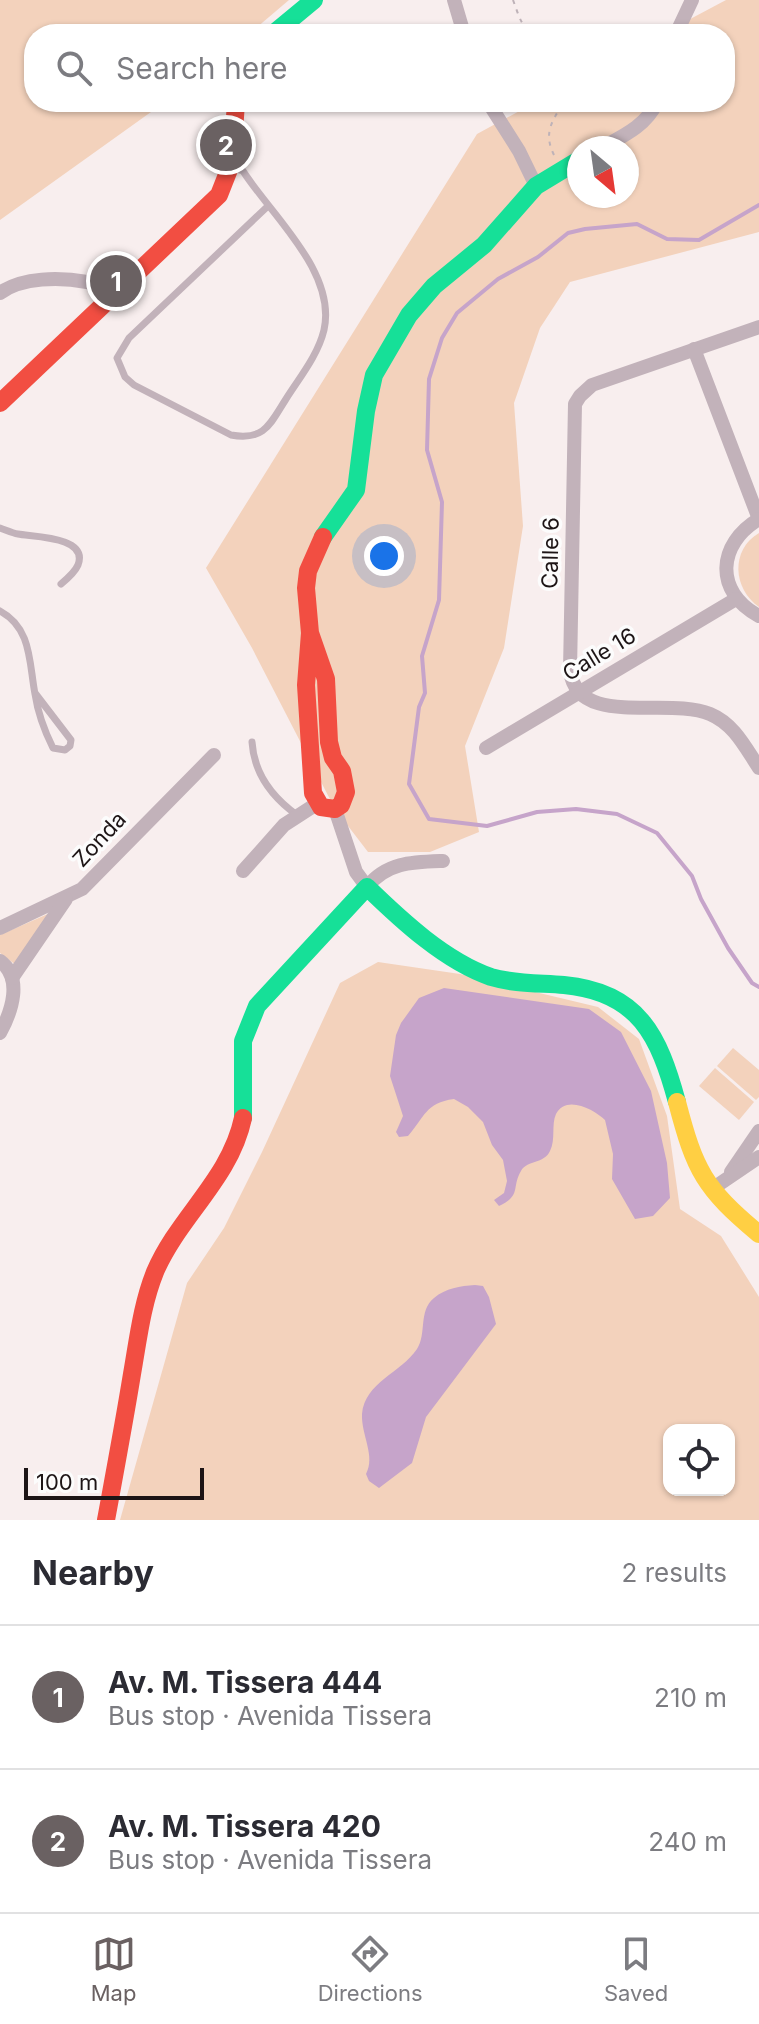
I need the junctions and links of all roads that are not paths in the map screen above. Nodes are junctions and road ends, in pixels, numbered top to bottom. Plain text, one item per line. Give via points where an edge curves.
1 (314, 0) edge
2 (454, 0) edge
3 (692, 0) edge
4 (285, 24) edge
5 (461, 24) edge
6 (681, 24) edge
7 (235, 112) edge
8 (494, 112) edge
9 (651, 112) edge
10 (622, 136) edge
11 (230, 167) junction
12 (567, 167) edge
13 (536, 186) junction
14 (268, 206) junction
15 (0, 293) edge
16 (114, 298) junction
17 (759, 327) edge
18 (694, 349) junction
19 (0, 403) edge
20 (759, 519) edge
21 (0, 528) edge
22 (61, 584) dead end
23 (736, 599) junction
24 (0, 611) edge
25 (759, 616) edge
26 (310, 633) junction
27 (577, 692) junction
28 (35, 693) junction
29 (252, 742) dead end
30 (486, 748) dead end
31 (214, 755) dead end
32 (333, 758) junction
33 (310, 762) junction
34 (759, 768) edge
35 (326, 806) junction
36 (297, 815) junction
37 (443, 861) dead end
38 (243, 871) dead end
39 (367, 887) junction
40 (67, 897) junction
41 (0, 928) edge
42 (0, 961) edge
43 (12, 978) junction
44 (0, 1033) edge
45 (759, 1131) edge
46 (759, 1157) edge
47 (729, 1176) junction
48 (712, 1189) junction
49 (759, 1234) edge
50 (106, 1520) edge

1 - 4 street
2 - 5 street
3 - 6 street
7 - 11 street
8 - 13 street
9 - 10 street
11 - 14 lane via 243,171
11 - 16 street via 210,206
12 - 13 street
13 - 26 street via 484,245 424,297 384,354 369,391 356,490 323,537 308,571
14 - 14 lane via 312,269 326,312 310,362 269,426 253,437 242,437 134,385 117,358 129,338
15 - 16 street via 26,280 88,282
16 - 19 street
17 - 18 street, Calle 6
18 - 20 street
18 - 27 street, Calle 6 via 592,385 575,404 570,671
20 - 23 street via 740,533 728,554 726,569
21 - 22 lane via 52,537 76,551 77,568
23 - 25 street
23 - 27 street, Calle 16
24 - 28 lane via 25,637
26 - 32 street via 326,679
26 - 33 street
27 - 30 street, Calle 16
27 - 34 street via 597,704 680,707 710,714 731,727
28 - 28 lane via 53,748 65,750 71,740
29 - 36 lane via 257,769
31 - 40 street, Zonda via 94,879
32 - 33 street via 320,756
32 - 35 street via 346,792 341,805
33 - 35 street via 313,793
35 - 36 street
35 - 39 street
36 - 38 street
37 - 39 street via 406,862
39 - 48 street via 421,933 488,976 601,990 627,1004 658,1045 698,1168
39 - 50 street via 248,1021 240,1050 240,1131 230,1158 166,1251 150,1285
40 - 41 street, Zonda
40 - 43 street
42 - 43 street
43 - 44 street via 14,995
45 - 47 street
46 - 47 street
47 - 48 street
48 - 49 street

